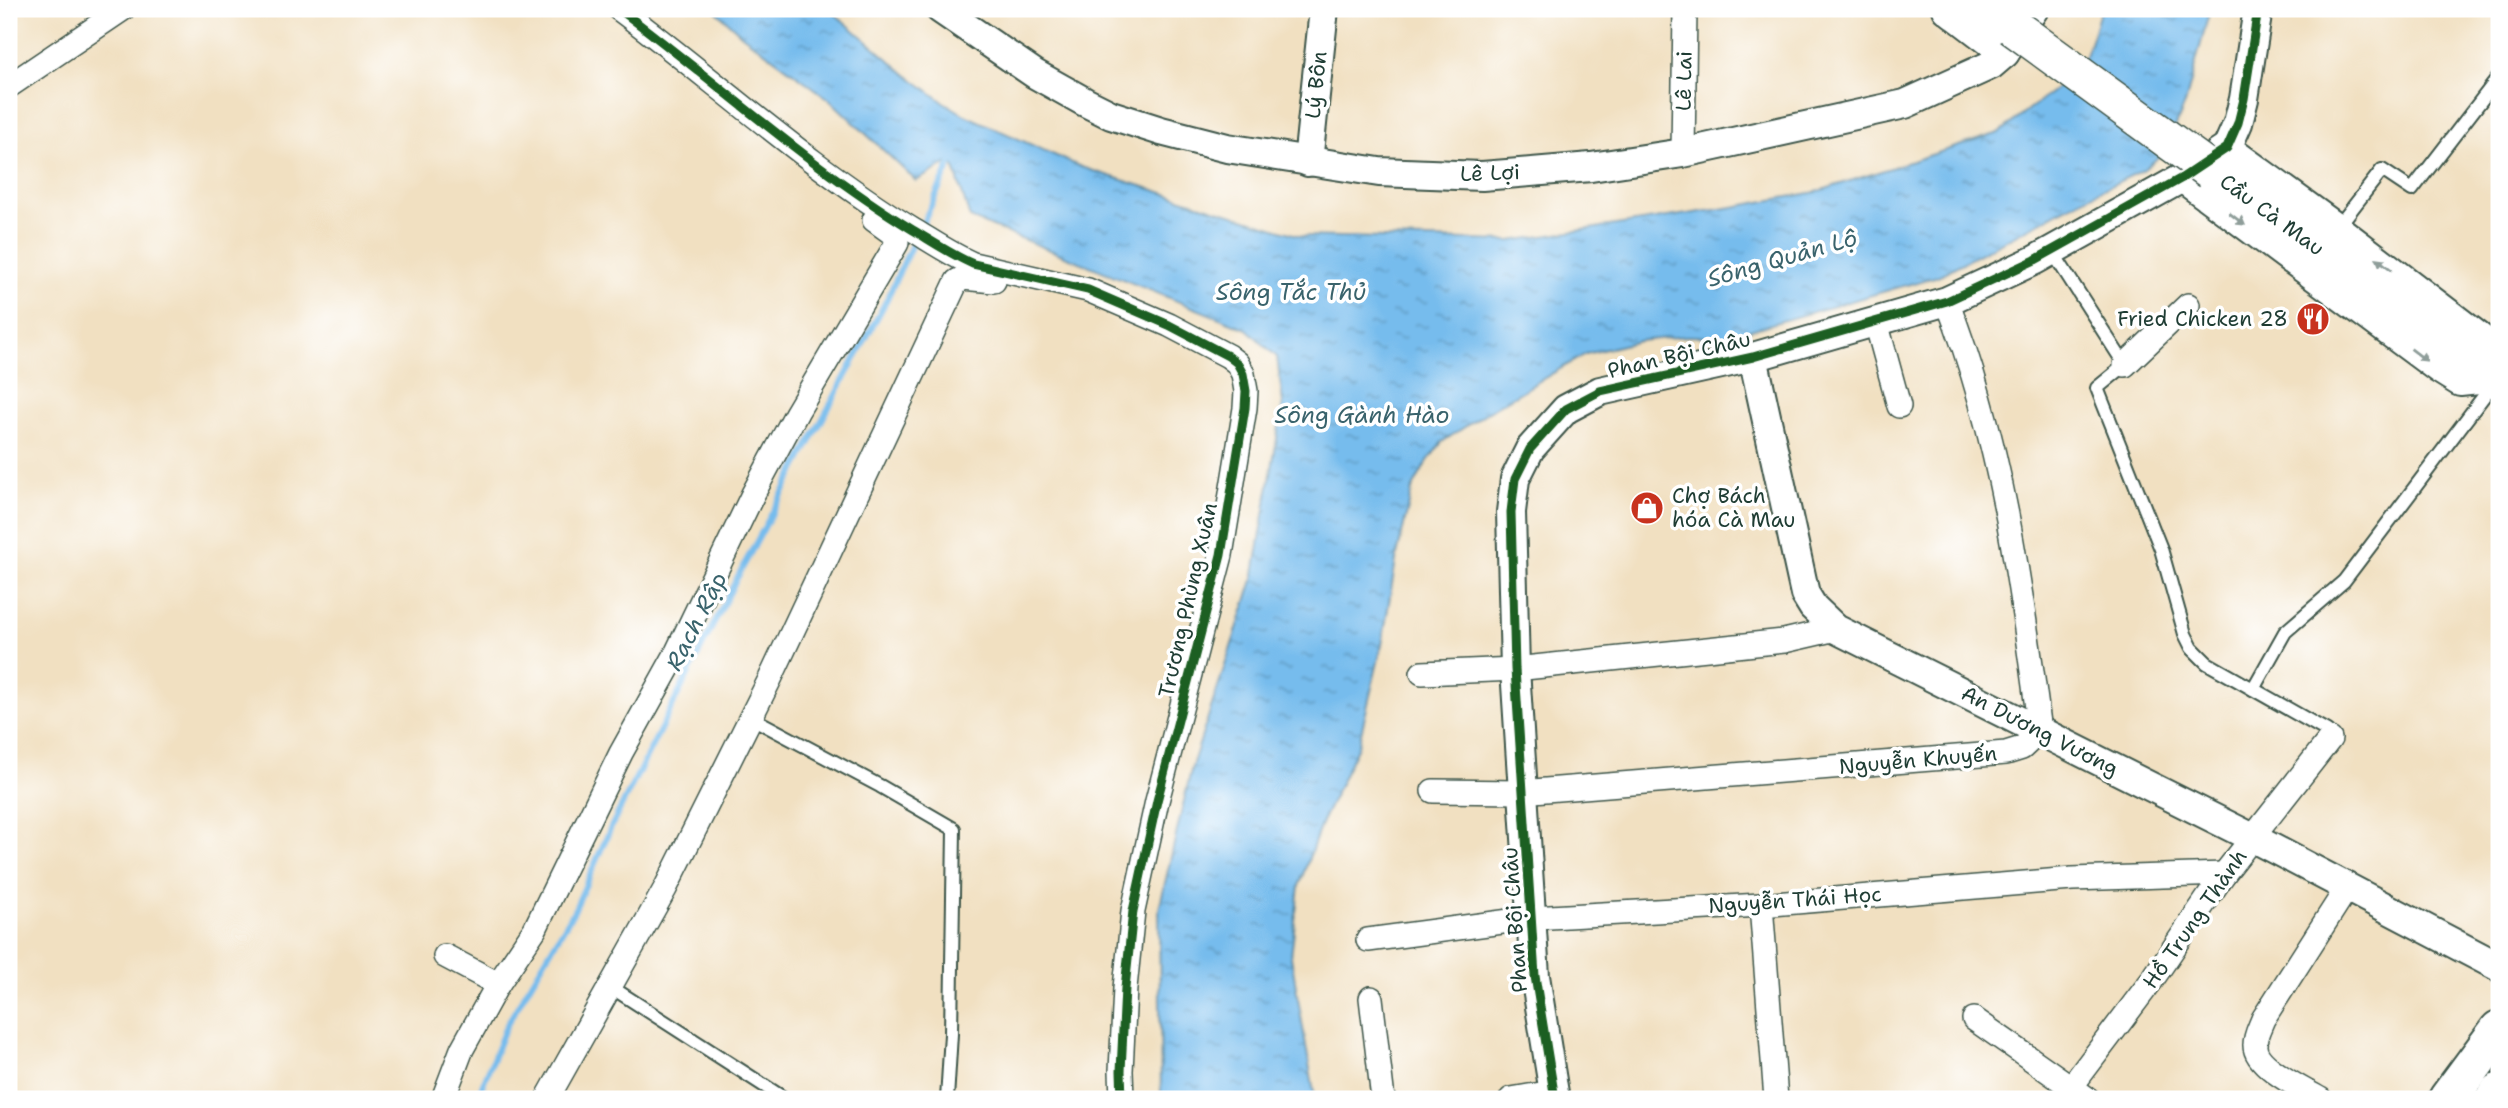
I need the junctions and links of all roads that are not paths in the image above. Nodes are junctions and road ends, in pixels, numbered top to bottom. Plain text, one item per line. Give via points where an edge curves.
1 (123, 9) edge
2 (619, 9) edge
3 (940, 9) edge
4 (1324, 9) edge
5 (1685, 9) edge
6 (1947, 9) edge
7 (2258, 9) edge
8 (2010, 24) edge
9 (2499, 76) edge
10 (9, 86) edge
11 (1683, 153) junction
12 (1308, 162) junction
13 (2207, 165) junction
14 (839, 181) junction
15 (2337, 228) junction
16 (2052, 251) junction
17 (1056, 283) junction
18 (1947, 301) junction
19 (2188, 305) dead end
20 (1876, 322) junction
21 (1753, 358) junction
22 (2125, 365) junction
23 (2498, 379) edge
24 (1899, 406) dead end
25 (1836, 629) junction
26 (1515, 669) junction
27 (1422, 673) dead end
28 (2253, 689) junction
29 (750, 718) junction
30 (2040, 731) junction
31 (2330, 739) joint
32 (1433, 791) dead end
33 (1521, 792) junction
34 (2253, 838) junction
35 (2224, 874) junction
36 (2347, 888) junction
37 (1761, 905) junction
38 (1532, 918) junction
39 (1368, 940) dead end
40 (445, 956) dead end
41 (2499, 967) edge
42 (498, 984) junction
43 (611, 987) junction
44 (1371, 998) dead end
45 (1974, 1019) dead end
46 (2499, 1030) edge
47 (2499, 1093) edge
48 (1554, 1095) edge
49 (2074, 1095) edge
50 (443, 1099) edge
51 (547, 1099) edge
52 (785, 1099) edge
53 (947, 1099) edge
54 (1122, 1099) edge
55 (1383, 1099) edge
56 (1511, 1099) edge
57 (1776, 1099) edge
58 (2320, 1099) edge
59 (2448, 1099) edge
60 (2495, 1099) edge

1 - 10 street
2 - 14 street
3 - 12 street, Lê Lợi via 1035,74 1111,115 1214,144
4 - 12 street, Lý Bôn
5 - 11 street, Lê Lai
6 - 8 street
7 - 13 street via 2238,123
8 - 11 street, Lê Lợi via 1991,65 1905,104
8 - 13 main road, Cầu Cà Mau, bridge
9 - 15 lane via 2412,190 2382,170
11 - 12 street, Lê Lợi via 1482,176 1379,172
13 - 15 street
13 - 16 street, Phan Bội Châu
13 - 23 main road, Cầu Cà Mau
14 - 17 street, Trương Phùng Xuân via 960,258
14 - 42 street via 831,184 836,193 896,236 897,243 765,471 535,929
23 -> 15 street via 2487,343
16 - 18 street, Phan Bội Châu
16 - 22 lane
17 - 29 street via 1028,287 957,281
17 - 54 street, Trương Phùng Xuân via 1088,290 1228,356 1243,374 1246,391 1221,555 1133,911
18 - 20 street, Phan Bội Châu
18 - 30 street via 1995,455 2024,603
19 - 22 street
20 - 21 street, Phan Bội Châu
20 - 24 street
21 - 25 street, An Dương Vương via 1805,594
21 - 26 street, Phan Bội Châu via 1600,391 1566,409 1530,449 1515,479 1511,512
22 - 28 lane via 2097,388 2161,549 2185,634 2207,663
23 - 28 lane via 2344,581 2285,632
25 - 26 street via 1784,641
25 - 30 street, An Dương Vương
26 - 27 street
26 - 33 street, Phan Bội Châu
28 - 31 lane via 2327,731
29 - 43 street
29 - 53 lane via 954,828
30 - 33 street, Nguyễn Khuyến via 2022,748 2006,753
30 - 34 street, An Dương Vương
31 - 34 street, Hồ Trung Thành
32 - 33 street, Nguyễn Khuyến
33 - 38 street, Phan Bội Châu
34 - 35 street, Hồ Trung Thành
34 - 36 street, An Dương Vương
35 - 37 street, Nguyễn Thái Học via 2072,879
35 - 49 street, Hồ Trung Thành
36 - 41 street, An Dương Vương
36 - 58 street via 2263,1019 2254,1047 2271,1070
37 - 38 street, Nguyễn Thái Học
37 - 57 street
38 - 39 street, Nguyễn Thái Học
38 - 48 street, Phan Bội Châu via 1535,976
40 - 42 street
42 - 50 street via 462,1049
43 - 51 street
43 - 52 lane
44 - 55 street
45 - 49 street
46 - 59 highway
47 - 60 highway
48 - 56 street

